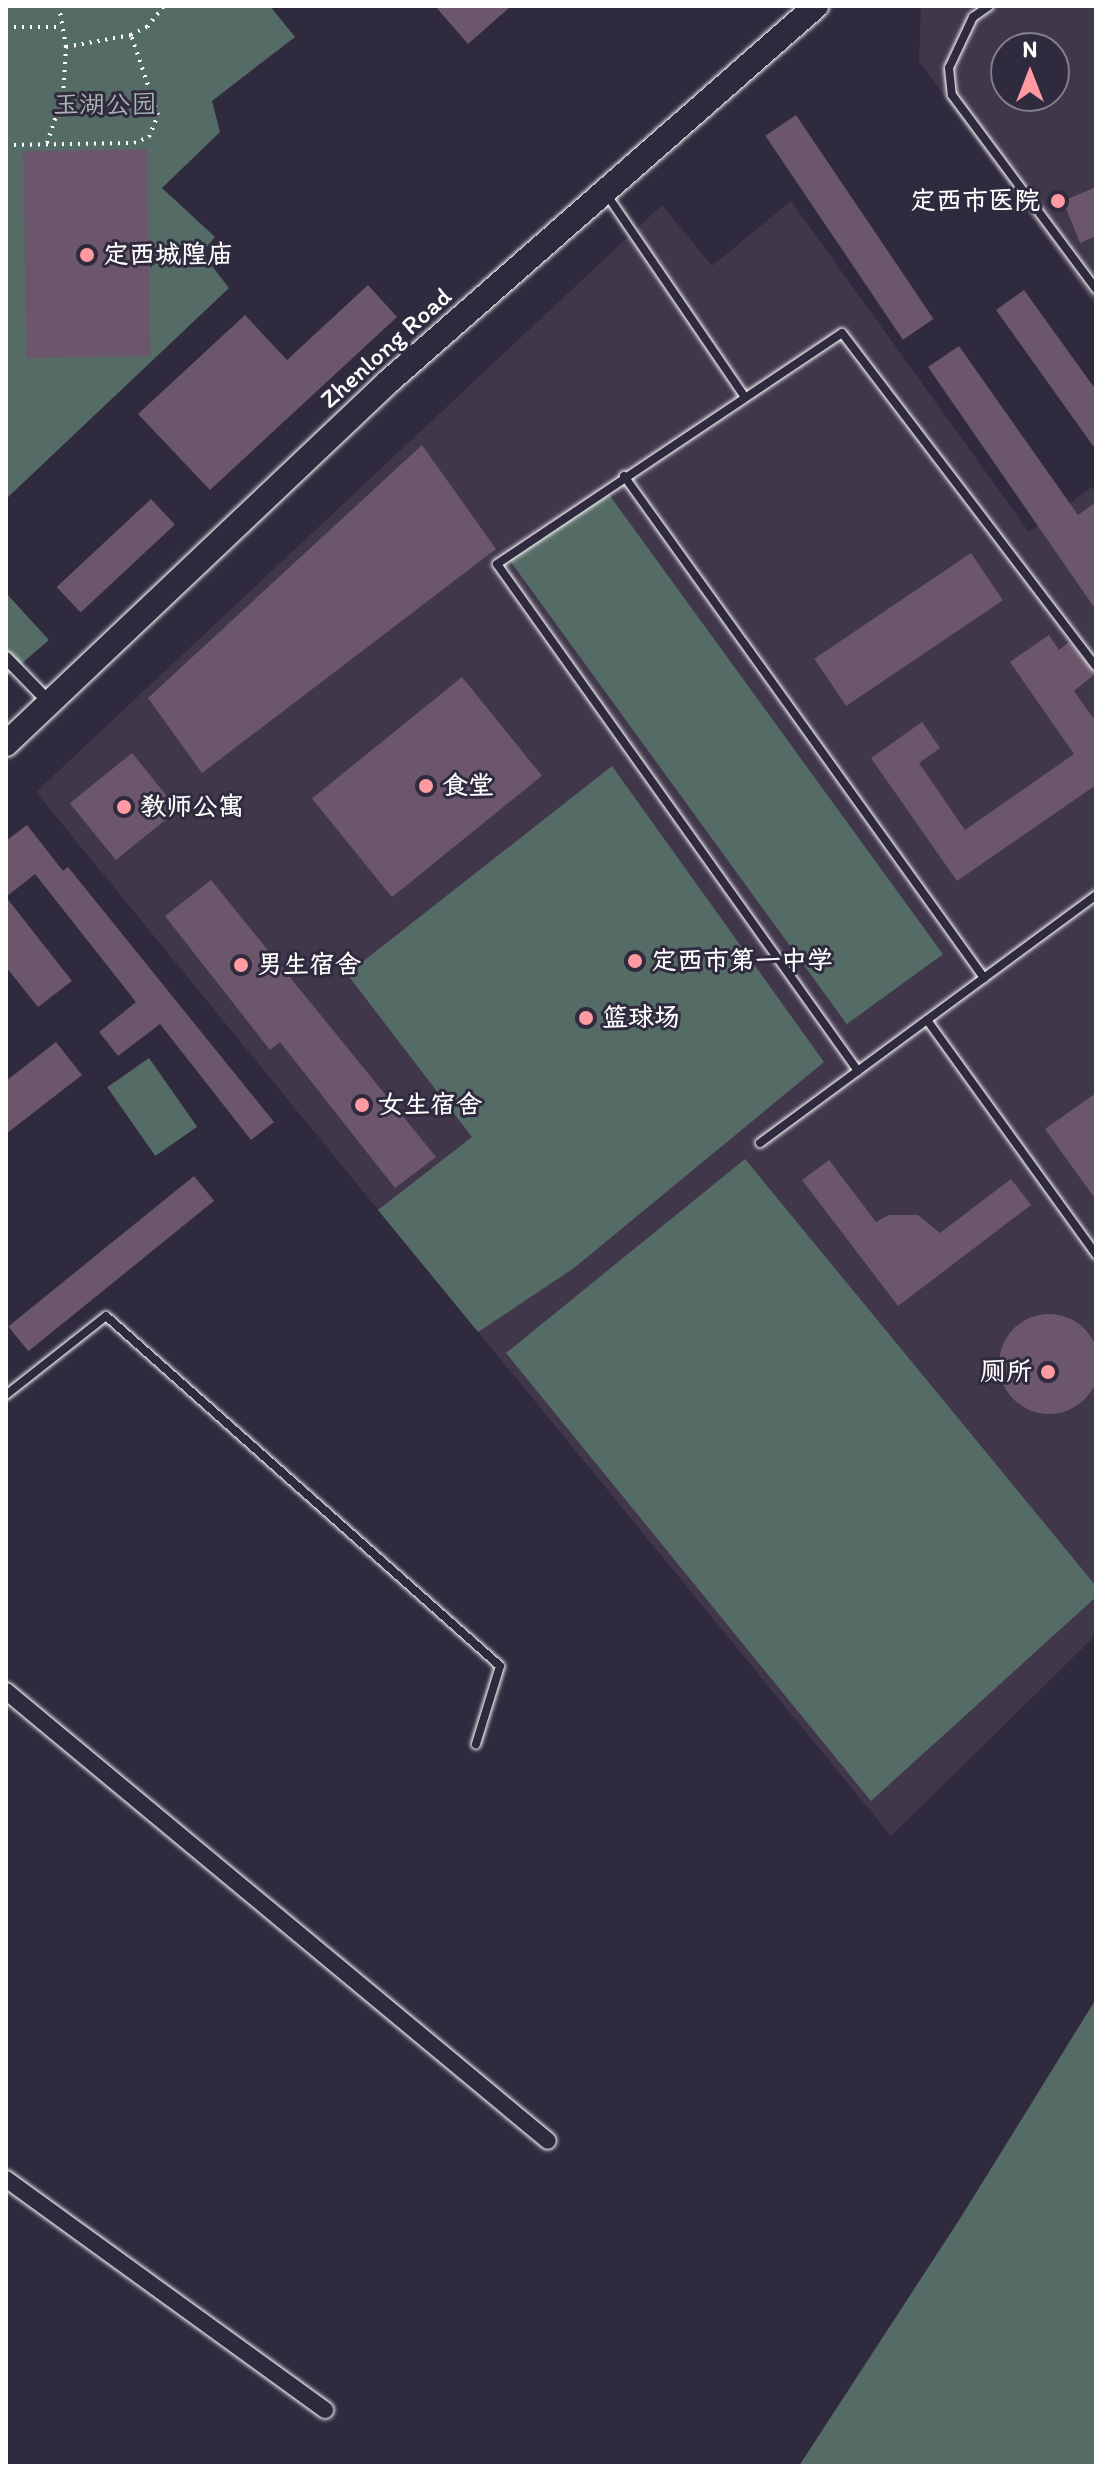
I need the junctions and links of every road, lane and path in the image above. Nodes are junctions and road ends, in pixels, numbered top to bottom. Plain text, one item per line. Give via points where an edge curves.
1 (59, 6) edge
2 (164, 6) edge
3 (816, 6) edge
4 (989, 6) edge
5 (6, 27) edge
6 (62, 27) junction
7 (131, 35) junction
8 (66, 47) junction
9 (47, 143) junction
10 (6, 145) edge
11 (604, 191) junction
12 (1096, 289) edge
13 (744, 396) junction
14 (624, 476) junction
15 (6, 658) edge
16 (1096, 666) edge
17 (49, 702) junction
18 (6, 744) edge
19 (1096, 895) edge
20 (984, 978) junction
21 (927, 1020) junction
22 (858, 1071) junction
23 (760, 1143) dead end
24 (1096, 1254) edge
25 (6, 1395) edge
26 (6, 1691) edge
27 (476, 1744) dead end
28 (548, 2141) dead end
29 (6, 2179) edge
30 (325, 2410) dead end

1 - 6 path
2 - 7 path via 147,27
3 - 11 main road, Zhenlong Road
4 - 12 lane via 973,17 949,68 952,95
5 - 6 path
6 - 8 path
7 - 8 path
7 - 9 path via 158,115 154,131 134,143
8 - 9 path via 63,96
9 - 10 path
11 - 13 lane
11 - 17 main road, Zhenlong Road via 388,382
13 - 14 lane
13 - 16 lane via 842,333
14 - 20 lane
14 - 22 lane via 497,564
15 - 17 street
17 - 18 main road, Zhenlong Road
19 - 20 lane
20 - 21 lane
21 - 22 lane
21 - 24 lane
22 - 23 lane
25 - 27 lane via 106,1316 500,1666
26 - 28 street
29 - 30 street

